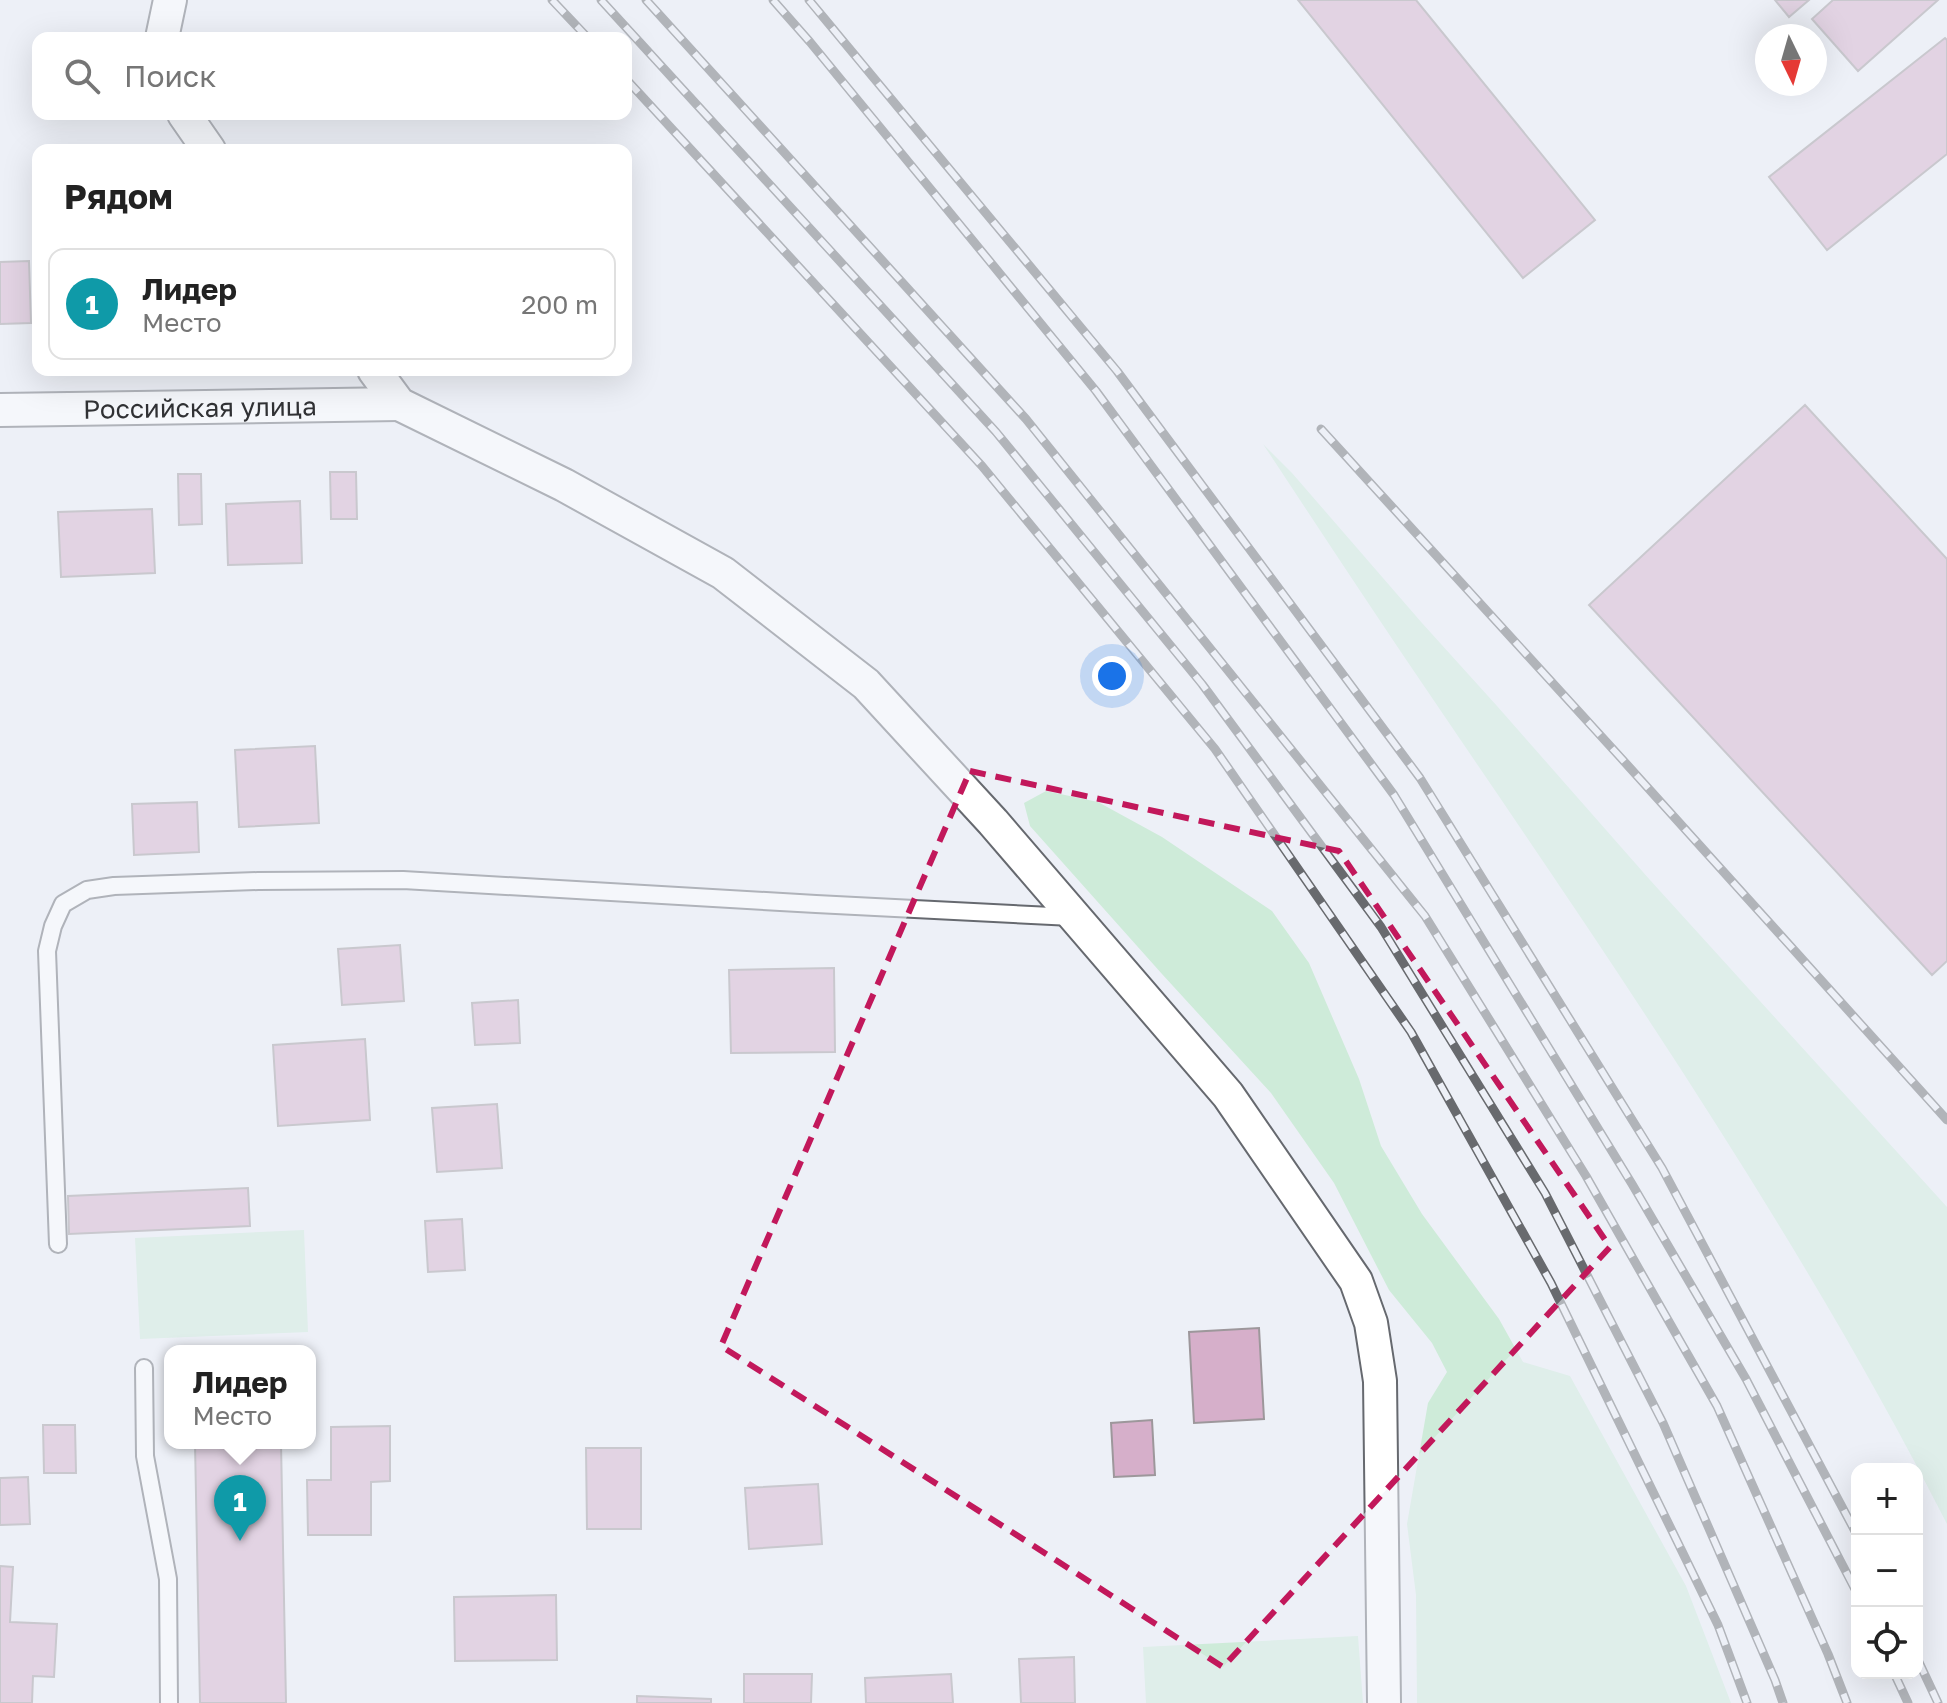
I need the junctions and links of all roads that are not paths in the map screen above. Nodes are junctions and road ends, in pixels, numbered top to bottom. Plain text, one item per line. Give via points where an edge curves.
1 (170, 0) edge
2 (163, 32) edge
3 (188, 120) edge
4 (205, 144) edge
5 (378, 376) edge
6 (399, 404) junction
7 (0, 410) edge
8 (1073, 917) junction
9 (58, 1244) dead end
10 (144, 1368) dead end
11 (169, 1703) edge
12 (1384, 1703) edge

1 - 2 street
3 - 4 street
5 - 6 street
6 - 7 street, Российская улица
6 - 8 street via 564,485 723,573 866,684
8 - 9 lane via 403,880 87,890 63,904 47,951
8 - 12 street via 1228,1095 1356,1281 1371,1323 1380,1381
10 - 11 lane via 145,1456 168,1579

